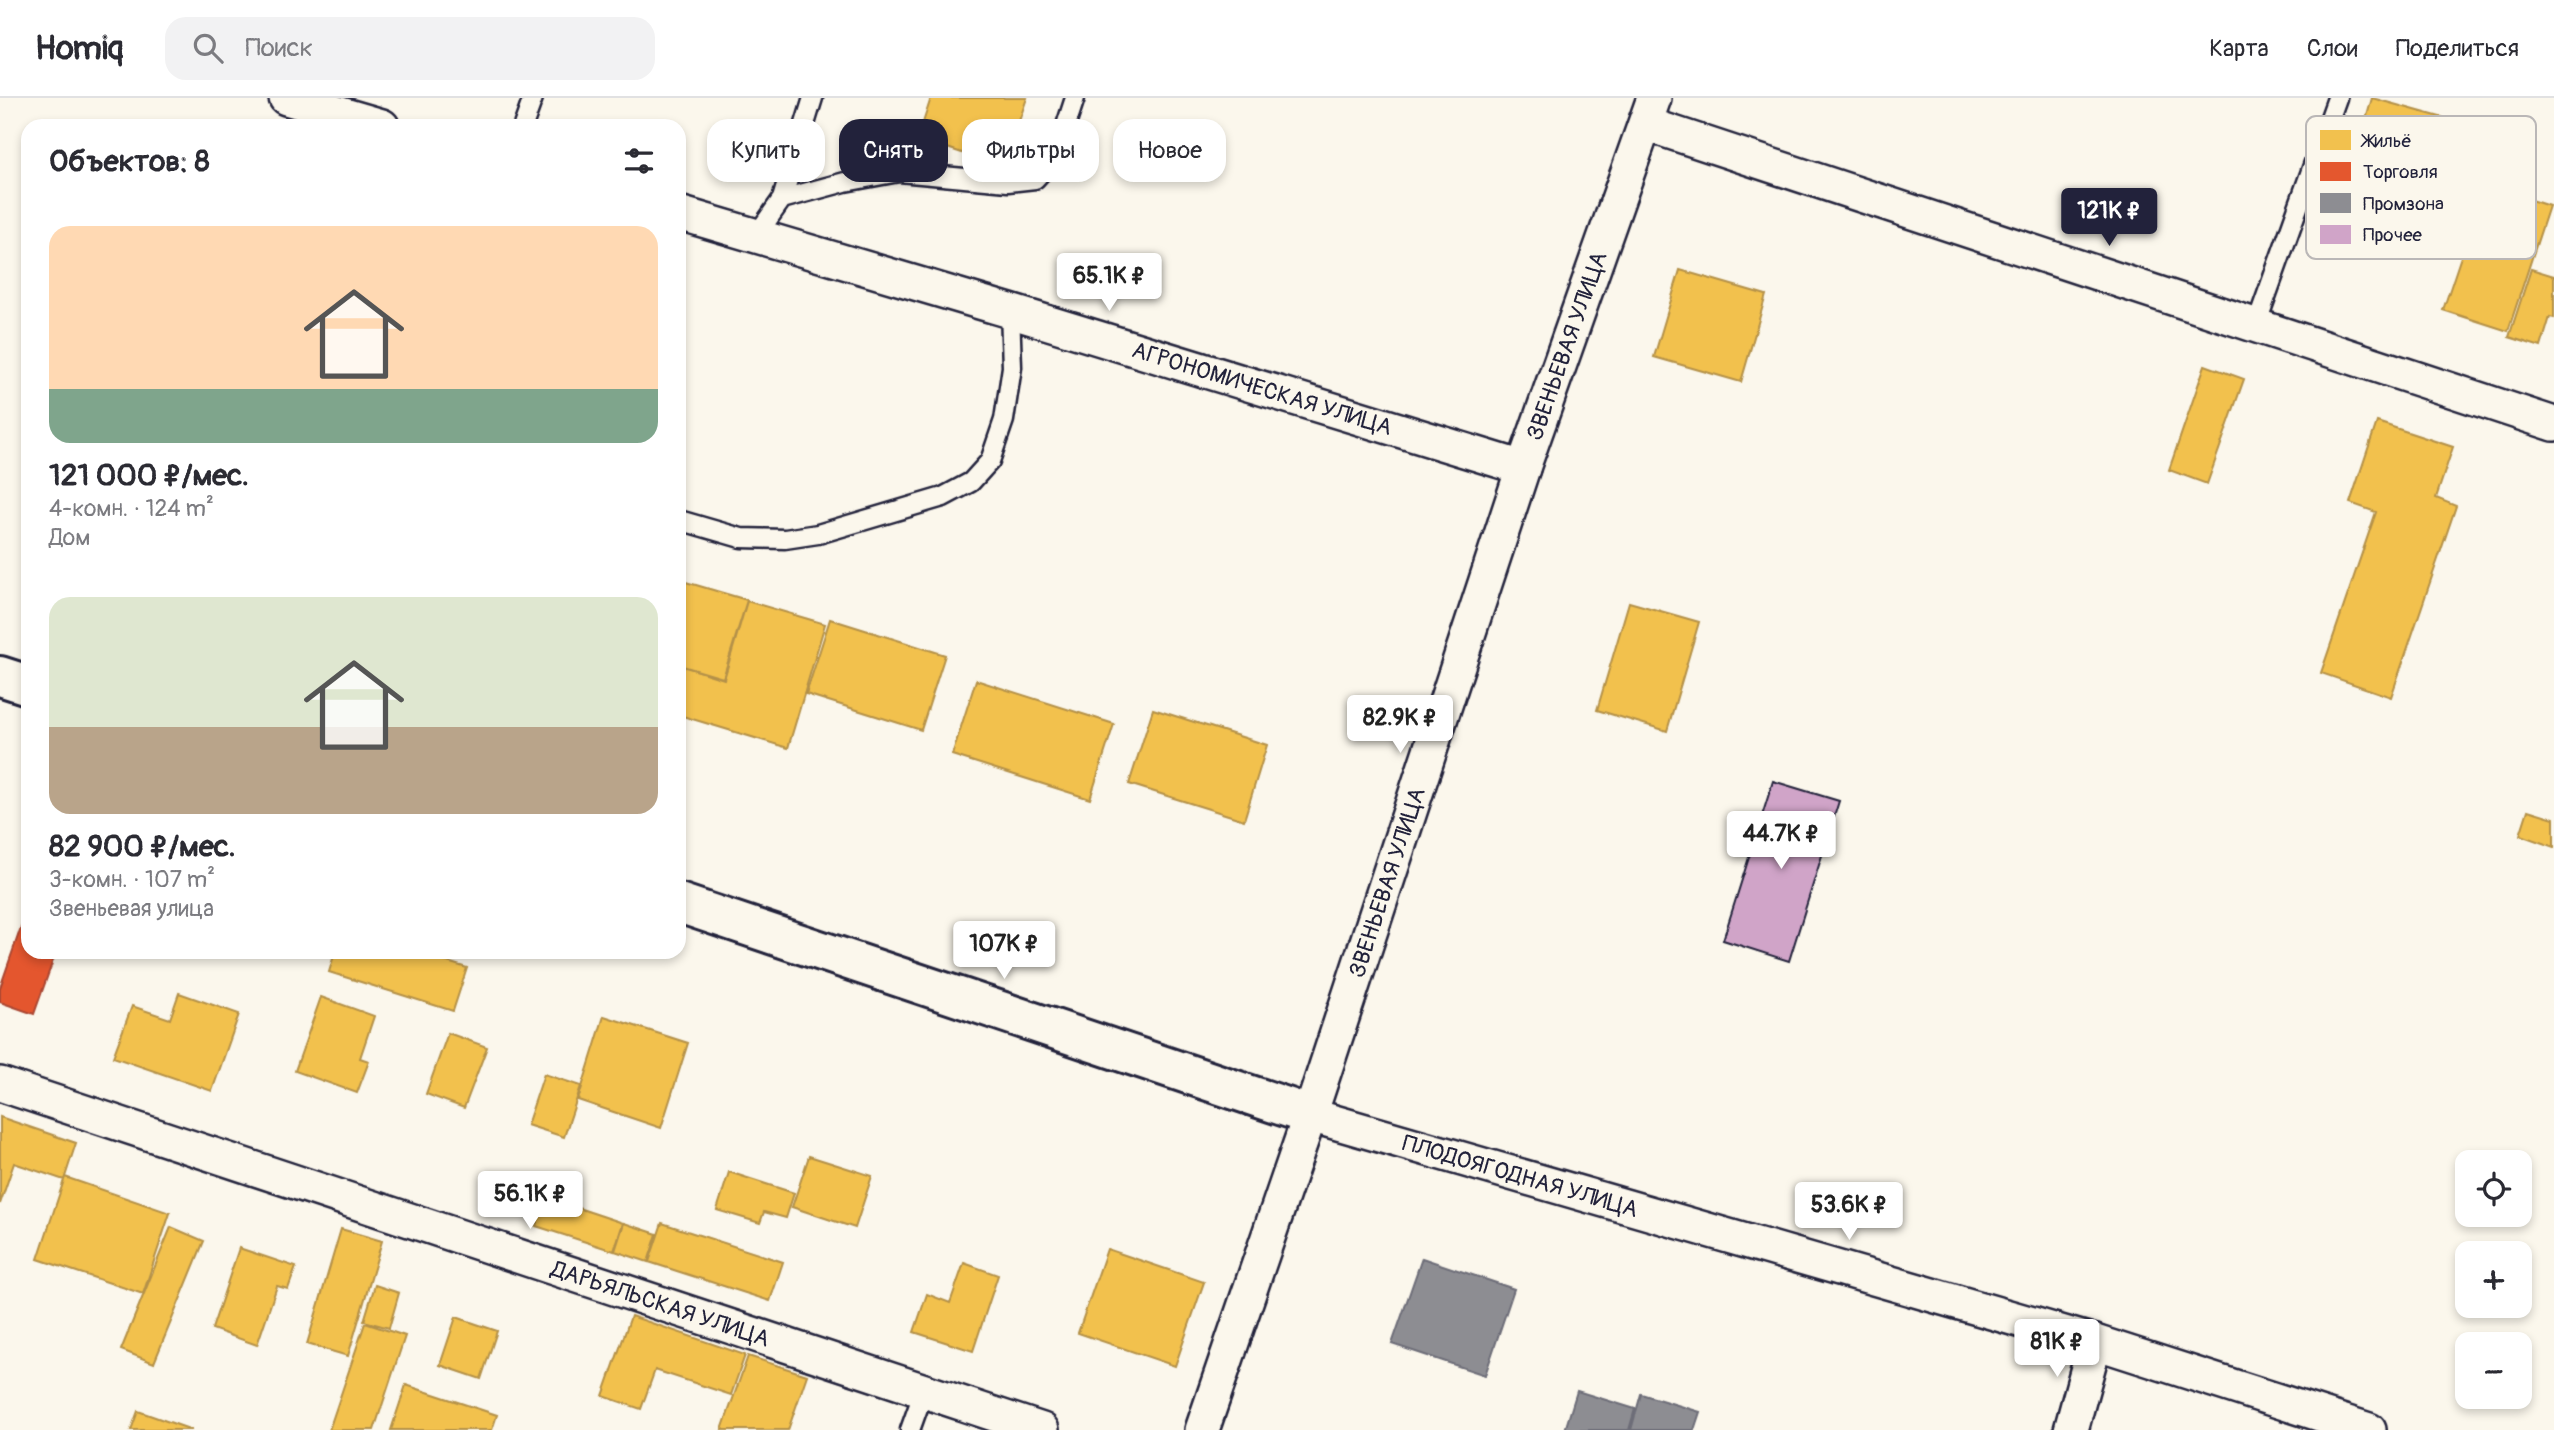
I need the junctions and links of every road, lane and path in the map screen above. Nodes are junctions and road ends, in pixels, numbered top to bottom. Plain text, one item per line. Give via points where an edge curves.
1 (286, 98) edge
2 (533, 98) edge
3 (813, 98) edge
4 (1075, 98) edge
5 (2337, 98) edge
6 (325, 111) edge
7 (1650, 111) edge
8 (2331, 116) edge
9 (355, 119) edge
10 (526, 119) edge
11 (2306, 185) edge
12 (782, 199) junction
13 (686, 216) edge
14 (755, 236) junction
15 (1010, 311) junction
16 (2256, 325) junction
17 (2554, 424) edge
18 (1523, 468) junction
19 (686, 522) edge
20 (0, 676) edge
21 (21, 683) edge
22 (686, 905) edge
23 (0, 1084) edge
24 (1310, 1115) junction
25 (2095, 1342) junction
26 (924, 1391) junction
27 (910, 1430) edge
28 (1042, 1430) edge
29 (1202, 1430) edge
30 (2071, 1430) edge
31 (2369, 1430) edge

1 - 6 street
2 - 10 lane
3 - 12 lane
4 - 12 lane via 1056,156 1035,179 1008,182 899,172
5 - 8 lane
6 - 9 street
7 - 16 street
7 - 18 street, ЗВЕНЬЕВАЯ УЛИЦА
11 - 16 lane
12 - 14 lane
13 - 14 street, АГРОНОМИЧЕСКАЯ УЛИЦА
14 - 15 street, АГРОНОМИЧЕСКАЯ УЛИЦА
15 - 18 street, АГРОНОМИЧЕСКАЯ УЛИЦА
15 - 19 lane via 1012,367 1004,420 990,461 971,482 943,497 785,540 741,538
16 - 17 street
18 - 24 street, ЗВЕНЬЕВАЯ УЛИЦА
20 - 21 street
22 - 24 street, ПЛОДОЯГОДНАЯ УЛИЦА
23 - 26 street, ДАРЬЯЛЬСКАЯ УЛИЦА
24 - 25 street, ПЛОДОЯГОДНАЯ УЛИЦА
24 - 29 street, ЗВЕНЬЕВАЯ УЛИЦА
25 - 30 street
25 - 31 street, ПЛОДОЯГОДНАЯ УЛИЦА
26 - 27 lane
26 - 28 street, ДАРЬЯЛЬСКАЯ УЛИЦА

